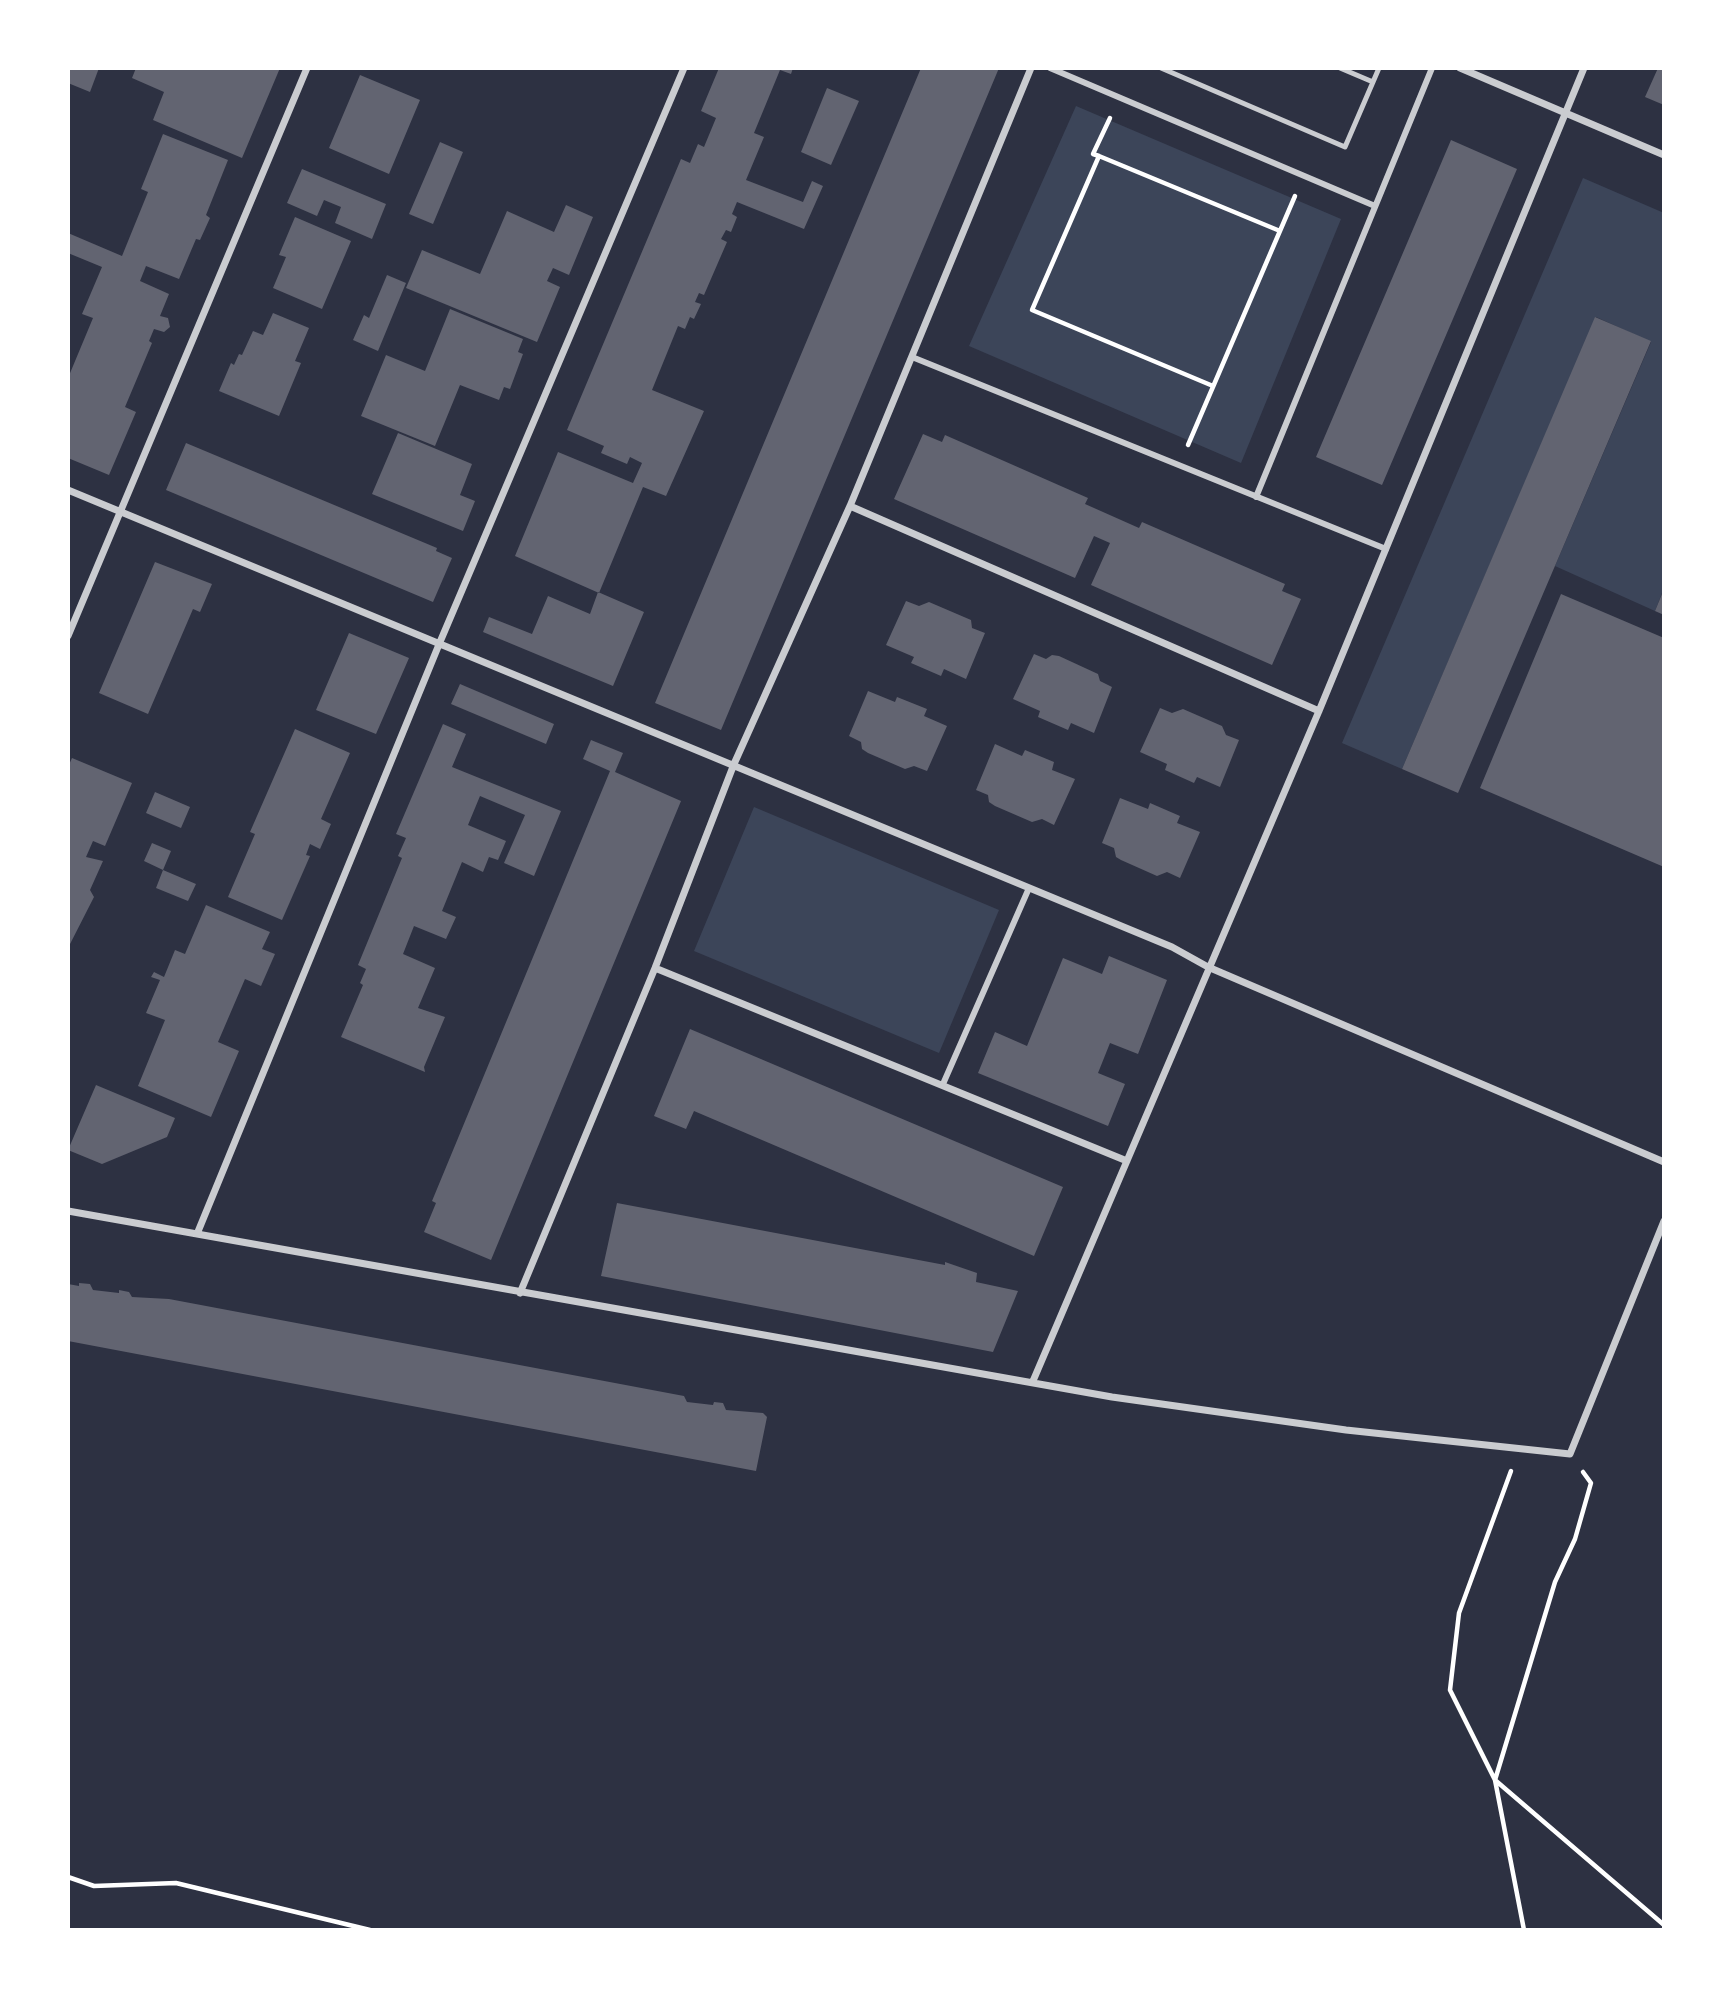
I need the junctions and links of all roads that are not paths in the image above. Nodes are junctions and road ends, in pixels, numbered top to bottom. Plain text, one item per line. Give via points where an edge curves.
1 (307, 68) edge
2 (684, 68) edge
3 (1031, 68) edge
4 (1050, 68) edge
5 (1161, 68) edge
6 (1340, 68) edge
7 (1379, 68) edge
8 (1432, 68) edge
9 (1460, 68) edge
10 (1584, 68) edge
11 (1373, 82) junction
12 (1565, 113) junction
13 (1664, 155) edge
14 (1375, 206) junction
15 (912, 357) junction
16 (68, 490) edge
17 (1256, 496) junction
18 (850, 506) junction
19 (120, 510) junction
20 (1386, 549) junction
21 (68, 636) edge
22 (440, 642) junction
23 (1319, 711) junction
24 (734, 764) junction
25 (1029, 888) junction
26 (1208, 967) junction
27 (655, 968) junction
28 (943, 1084) junction
29 (1127, 1161) junction
30 (1664, 1161) edge
31 (68, 1211) edge
32 (1664, 1221) edge
33 (197, 1234) junction
34 (520, 1293) junction
35 (1033, 1381) junction

1 - 19 street
2 - 22 street
3 - 15 street
4 - 14 street
5 - 11 lane via 1345,147
6 - 11 lane
7 - 11 lane
8 - 14 street
9 - 12 street
10 - 12 street
12 - 13 street
12 - 20 street
14 - 17 street
15 - 17 street
15 - 18 street
16 - 19 street
17 - 20 street
18 - 23 street
18 - 24 street
19 - 21 street
19 - 22 street
20 - 23 street
22 - 24 street
22 - 33 street
23 - 26 street
24 - 25 street
24 - 27 street
25 - 26 street via 1172,947
25 - 28 street
26 - 29 street
26 - 30 street
27 - 28 street
27 - 34 street
28 - 29 street
29 - 35 street
31 - 33 street
32 - 35 street via 1570,1454 1346,1430 1112,1397
33 - 34 street
34 - 35 street

